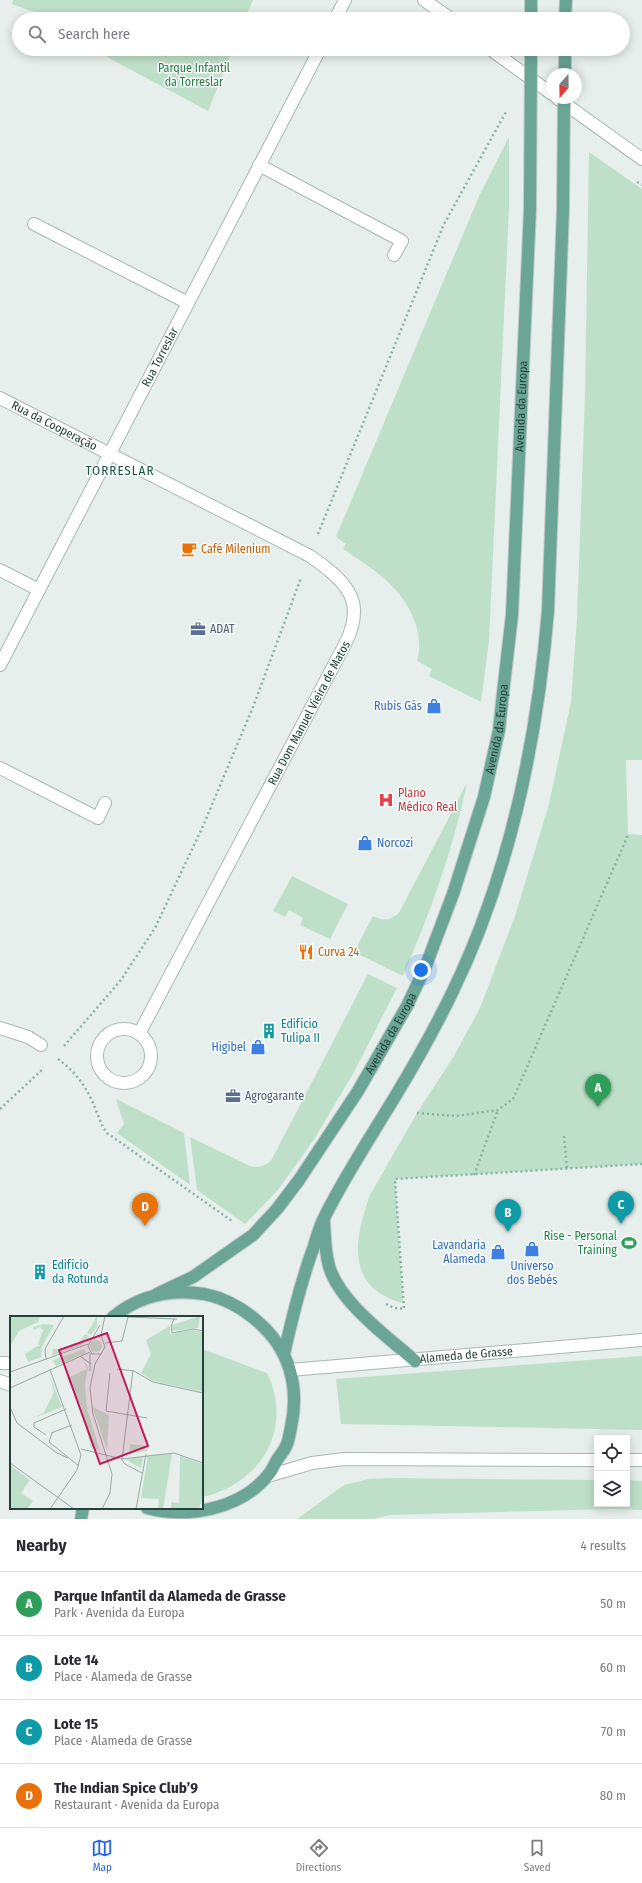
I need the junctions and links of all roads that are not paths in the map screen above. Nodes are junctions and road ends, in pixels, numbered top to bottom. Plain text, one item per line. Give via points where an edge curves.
1 (345, 0) edge
2 (424, 0) edge
3 (531, 0) edge
4 (566, 0) edge
5 (339, 12) edge
6 (441, 12) edge
7 (531, 12) edge
8 (566, 12) edge
9 (316, 56) edge
10 (499, 56) edge
11 (531, 56) edge
12 (565, 56) edge
13 (565, 68) edge
14 (546, 90) edge
15 (564, 104) edge
16 (565, 104) edge
17 (642, 160) edge
18 (259, 166) junction
19 (34, 224) dead end
20 (394, 255) dead end
21 (188, 303) junction
22 (0, 398) edge
23 (109, 454) junction
24 (0, 570) edge
25 (39, 590) junction
26 (0, 665) edge
27 (0, 768) edge
28 (105, 803) dead end
29 (0, 1028) edge
30 (139, 1034) junction
31 (41, 1045) road end
32 (324, 1217) junction
33 (157, 1294) junction
34 (115, 1316) edge
35 (642, 1340) edge
36 (284, 1354) junction
37 (415, 1361) junction
38 (290, 1370) junction
39 (0, 1381) edge
40 (10, 1385) edge
41 (594, 1460) edge
42 (630, 1460) edge
43 (642, 1460) edge
44 (268, 1476) junction
45 (82, 1509) edge
46 (150, 1509) edge
47 (215, 1510) junction
48 (80, 1519) edge
49 (194, 1519) edge

1 - 5 street
2 - 6 street
3 - 7 main road
4 - 8 main road
9 - 18 street, Rua Torreslar
10 - 14 street
11 - 33 main road, Avenida da Europa, bridge via 530,209 512,615 499,730 484,797 438,936 407,1006 328,1139 293,1189 253,1235 193,1277
12 - 13 main road
15 - 32 main road, bridge via 563,209 548,611 544,665 527,767 498,873 452,992 397,1094
16 - 17 street
18 - 20 street via 402,241
18 - 21 street, Rua Torreslar
19 - 21 street
21 - 23 street, Rua Torreslar
22 - 23 street, Rua da Cooperação
23 - 25 street, Rua Torreslar
23 - 30 street, Rua Dom Manuel Vieira de Matos via 310,556 340,581 350,596 354,611 349,636
24 - 25 street
25 - 26 street, Rua Torreslar
27 - 28 street via 98,818
29 - 31 street via 28,1037
30 - 30 street via 121,1029 105,1037 97,1056 105,1075 120,1083 136,1080 143,1074 150,1058 146,1040
32 - 36 main road via 306,1269
32 - 37 main road via 325,1248 330,1268 342,1291 359,1311
33 - 34 main road via 126,1307
33 - 36 main road via 187,1291 217,1296 244,1310 267,1329
35 - 37 street, Alameda de Grasse
36 - 38 main road
37 - 38 street, Alameda de Grasse
38 - 44 main road via 295,1408 287,1444
39 - 40 street
41 - 44 street via 344,1459 312,1464
42 - 43 street
44 - 47 main road via 243,1497
45 - 48 main road
46 - 47 main road via 185,1514
47 - 49 main road

